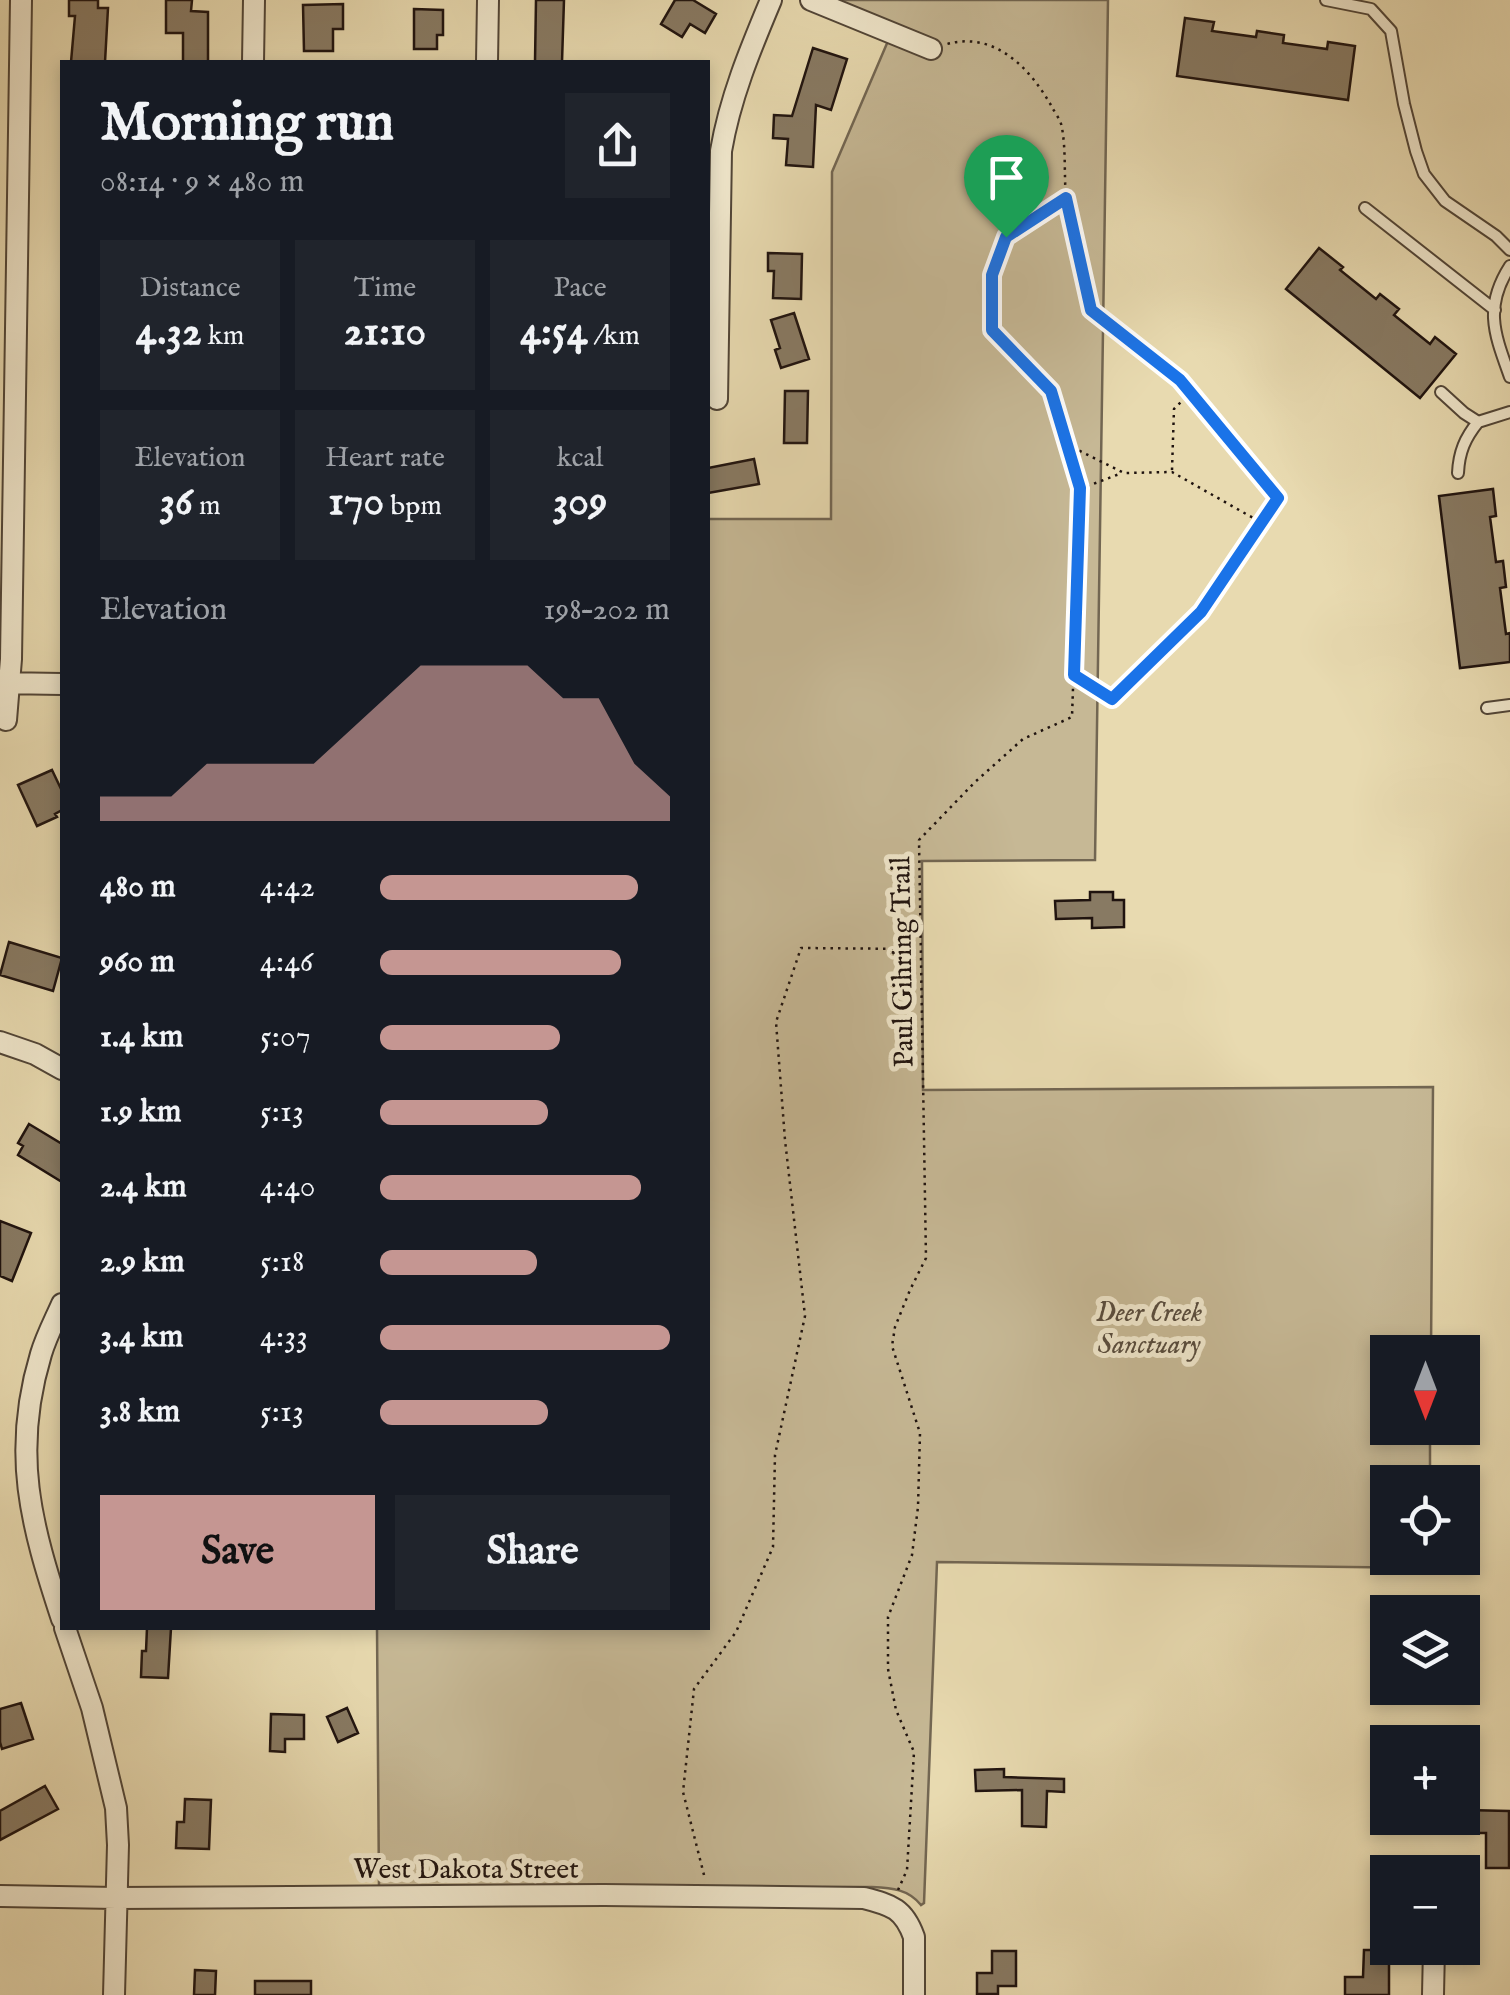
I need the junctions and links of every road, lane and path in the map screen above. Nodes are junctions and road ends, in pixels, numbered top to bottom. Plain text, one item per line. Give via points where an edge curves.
1 (21, 0) edge
2 (254, 0) edge
3 (488, 0) edge
4 (771, 0) edge
5 (811, 0) edge
6 (1326, 0) edge
7 (931, 49) joint
8 (253, 60) edge
9 (487, 60) edge
10 (1066, 198) junction
11 (1365, 208) dead end
12 (1510, 250) edge
13 (1510, 266) edge
14 (1495, 310) junction
15 (1510, 377) edge
16 (1190, 392) junction
17 (1440, 392) dead end
18 (717, 399) dead end
19 (1510, 412) edge
20 (1478, 422) junction
21 (1065, 444) junction
22 (1172, 472) junction
23 (1124, 473) junction
24 (1458, 473) dead end
25 (1080, 488) junction
26 (1262, 523) junction
27 (1074, 675) junction
28 (4, 683) edge
29 (60, 684) edge
30 (1510, 705) edge
31 (1488, 708) dead end
32 (6, 720) dead end
33 (921, 949) junction
34 (0, 1042) edge
35 (60, 1068) edge
36 (60, 1309) edge
37 (56, 1578) edge
38 (60, 1605) edge
39 (66, 1630) edge
40 (0, 1896) edge
41 (709, 1896) junction
42 (116, 1898) junction
43 (892, 1906) junction
44 (1434, 1965) edge
45 (114, 1995) edge
46 (914, 1995) edge
47 (1433, 1995) edge

1 - 28 street via 11,659
2 - 8 street
3 - 9 street
4 - 18 street via 738,81 721,151
5 - 7 street
6 - 12 lane via 1371,9 1391,32 1424,174 1445,201
7 - 10 path via 974,40 1014,58 1062,125
10 - 16 path via 1091,310
10 - 21 path, Paul Gihring Trail via 1006,237 992,275 992,330 1051,391
11 - 14 lane
13 - 14 lane
14 - 15 lane via 1494,332
16 - 22 path via 1174,408
16 - 26 path via 1278,498
17 - 20 lane
19 - 20 lane
20 - 24 lane via 1465,438
21 - 23 path
21 - 25 path, Paul Gihring Trail
22 - 23 path
22 - 26 path
23 - 25 path
25 - 27 path, Paul Gihring Trail
26 - 27 path via 1201,612 1112,699
27 - 33 path, Paul Gihring Trail via 1072,717 1023,739 919,840
28 - 29 street
28 - 32 street
30 - 31 lane
33 - 41 path via 800,948 776,1022 805,1316 775,1455 772,1547 736,1632 694,1688 683,1792
33 - 43 path, Paul Gihring Trail via 926,1258 892,1346 920,1433 918,1507 912,1555 888,1617 888,1669 914,1752 907,1870
34 - 35 street
36 - 37 street via 38,1364 25,1457 32,1514
37 - 38 street
39 - 42 street via 116,1808
40 - 42 street, West Dakota Street
41 - 42 street, West Dakota Street
41 - 43 street, West Dakota Street via 864,1898
42 - 45 street
43 - 46 street via 914,1937
44 - 47 street

